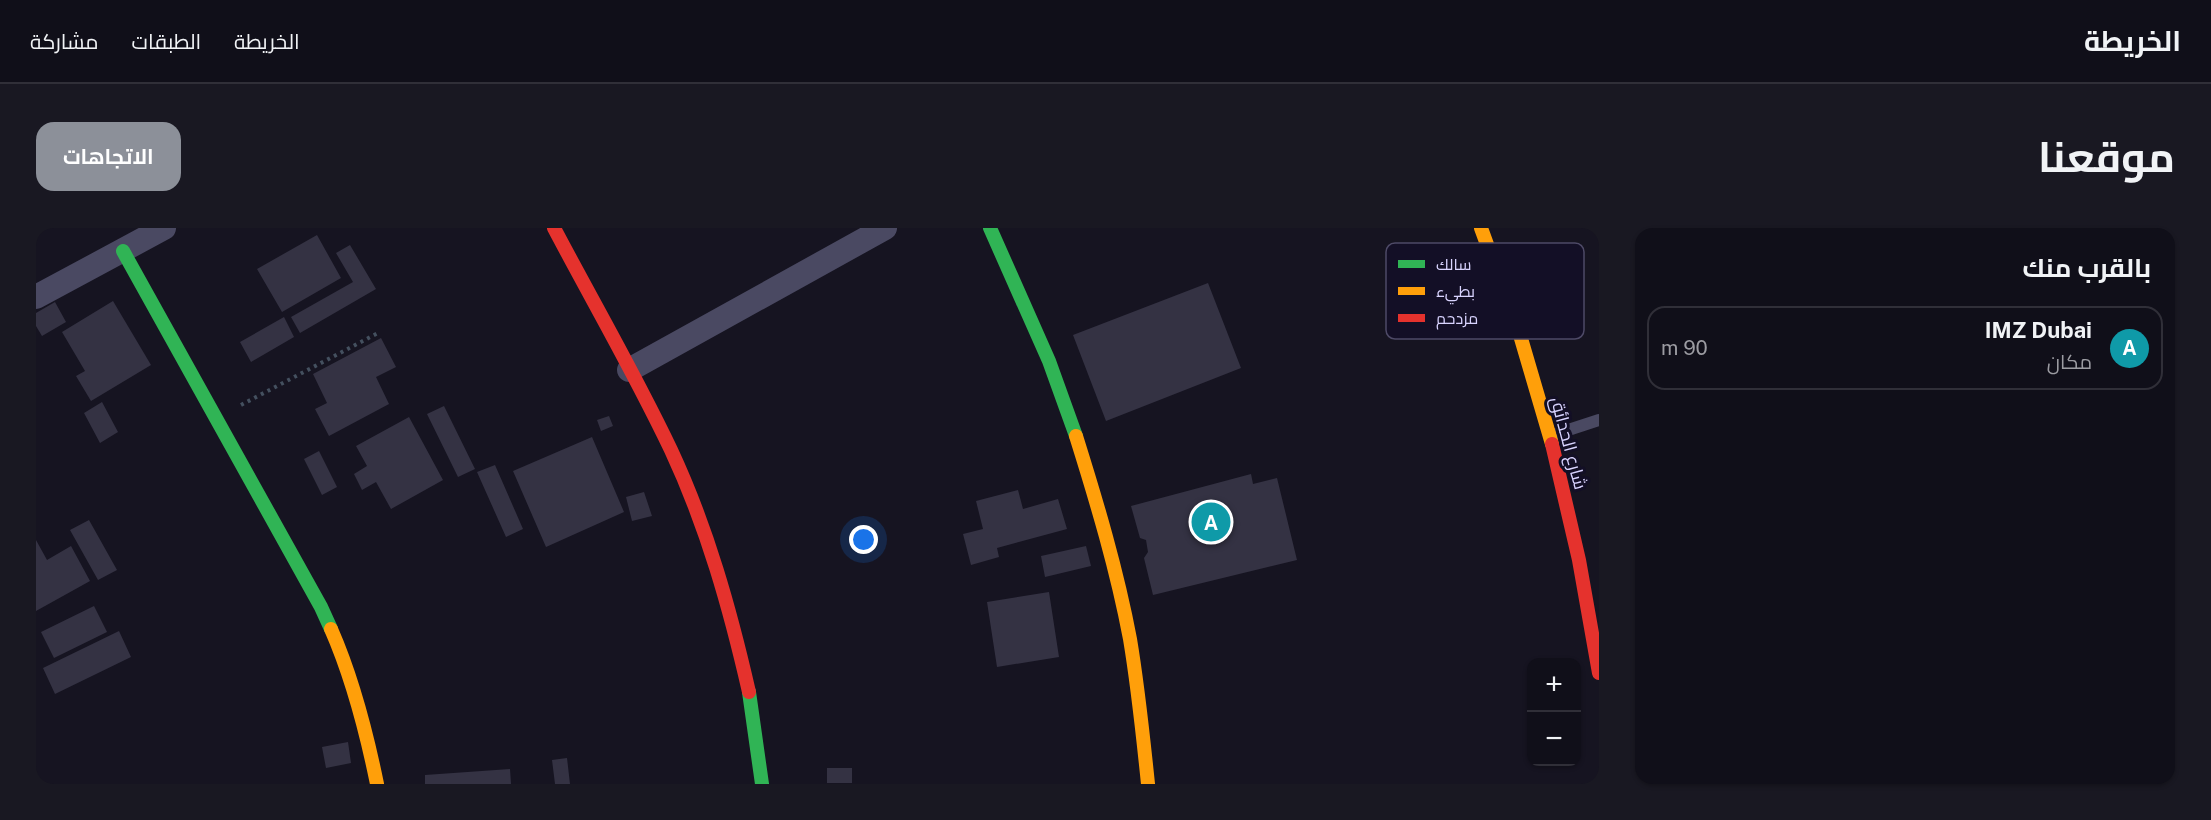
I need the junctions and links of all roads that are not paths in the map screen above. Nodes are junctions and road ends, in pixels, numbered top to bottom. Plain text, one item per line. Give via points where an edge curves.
1 (164, 228) edge
2 (554, 228) edge
3 (885, 228) edge
4 (990, 228) edge
5 (1481, 228) edge
6 (1487, 243) edge
7 (123, 251) junction
8 (36, 297) edge
9 (1520, 339) edge
10 (629, 370) junction
11 (1599, 420) edge
12 (1548, 436) junction
13 (1599, 673) edge
14 (377, 784) edge
15 (762, 784) edge
16 (1148, 784) edge

1 - 7 street
2 - 10 street
3 - 10 street
4 - 16 street via 1023,296 1071,414 1108,536 1135,660
5 - 6 street, شارع الحدائق
7 - 8 street
7 - 14 street via 321,607 347,666 366,728
9 - 12 street, شارع الحدائق
10 - 15 street via 671,450 705,532 732,618 752,705
11 - 12 lane
12 - 13 street, شارع الحدائق via 1569,516

